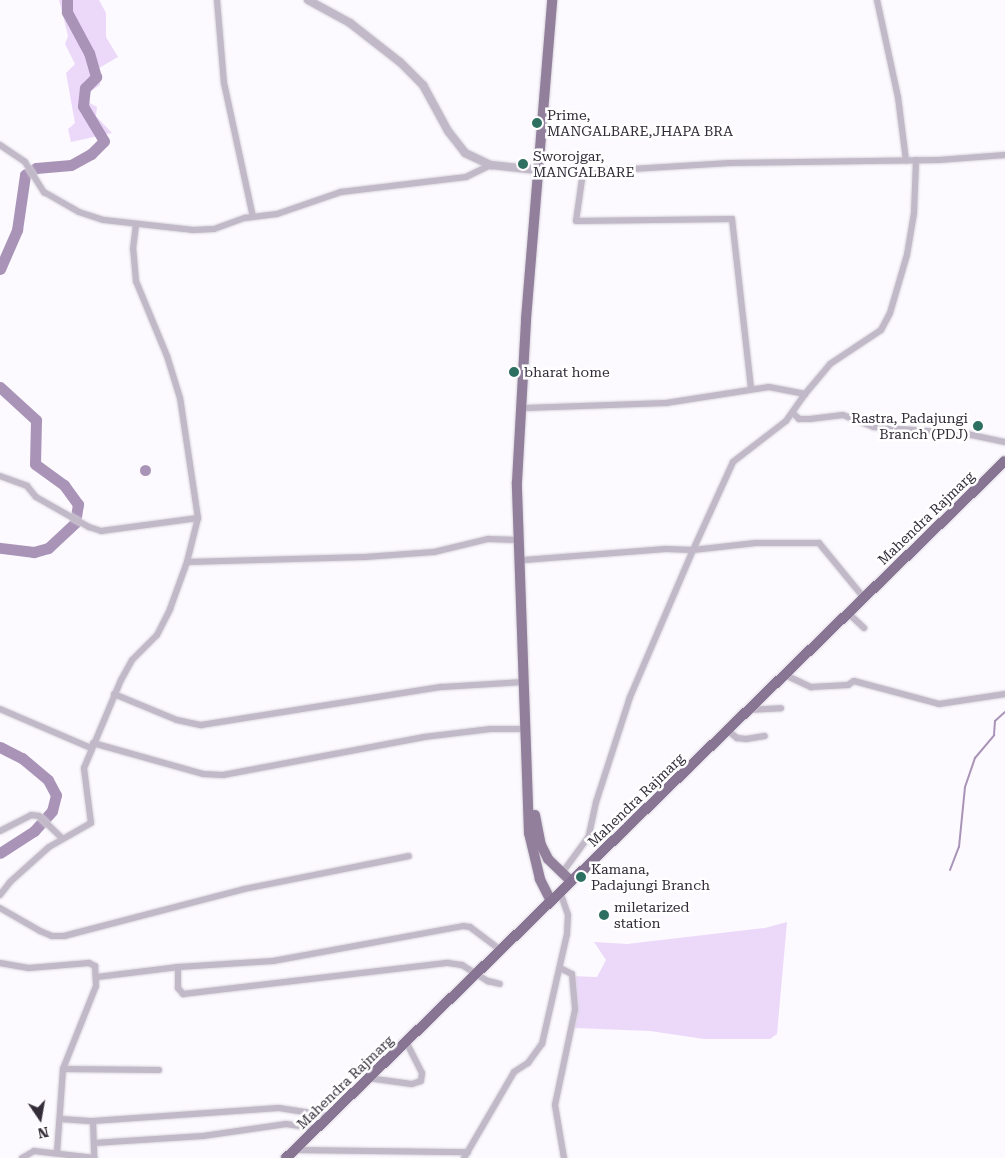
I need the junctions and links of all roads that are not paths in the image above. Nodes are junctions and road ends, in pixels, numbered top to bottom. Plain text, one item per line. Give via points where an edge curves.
1 (217, 0) edge
2 (308, 0) edge
3 (552, 0) edge
4 (556, 0) edge
5 (877, 0) edge
6 (0, 145) edge
7 (1005, 155) edge
8 (906, 160) junction
9 (916, 160) junction
10 (491, 165) junction
11 (540, 170) junction
12 (583, 172) junction
13 (253, 217) junction
14 (136, 224) junction
15 (750, 389) junction
16 (805, 394) junction
17 (525, 408) junction
18 (794, 414) junction
19 (1005, 442) edge
20 (1005, 461) edge
21 (0, 476) edge
22 (198, 518) junction
23 (518, 540) junction
24 (692, 550) junction
25 (524, 560) junction
26 (187, 562) junction
27 (864, 598) junction
28 (848, 613) junction
29 (864, 628) dead end
30 (785, 675) junction
31 (524, 682) junction
32 (114, 694) junction
33 (1005, 694) edge
34 (0, 708) edge
35 (781, 708) dead end
36 (747, 710) junction
37 (525, 729) junction
38 (727, 730) junction
39 (765, 736) dead end
40 (92, 746) junction
41 (0, 831) edge
42 (63, 839) junction
43 (409, 856) dead end
44 (562, 873) junction
45 (571, 881) junction
46 (560, 892) junction
47 (0, 895) edge
48 (551, 901) junction
49 (0, 908) edge
50 (500, 950) junction
51 (0, 963) edge
52 (178, 967) junction
53 (560, 968) junction
54 (477, 973) junction
55 (97, 977) junction
56 (500, 984) dead end
57 (406, 1041) junction
58 (63, 1069) junction
59 (159, 1070) dead end
60 (368, 1078) junction
61 (330, 1116) junction
62 (61, 1119) junction
63 (93, 1121) junction
64 (316, 1128) junction
65 (94, 1143) junction
66 (294, 1150) junction
67 (57, 1153) junction
68 (466, 1155) edge
69 (94, 1157) edge
70 (22, 1158) edge
71 (286, 1158) edge
72 (564, 1158) edge

1 - 13 street via 224,83
2 - 10 street via 350,23 400,62 423,85 456,145 474,159
3 - 11 main road
4 - 11 main road
5 - 8 street via 898,97
6 - 14 street via 25,162 44,192 79,212
7 - 9 street
8 - 9 street
8 - 12 street via 730,163
9 - 16 street via 910,238 890,313 881,330 830,364
10 - 11 street
10 - 13 street via 466,176 341,192 306,206
11 - 12 street
11 - 17 main road
11 - 23 main road via 520,407
12 - 15 street via 576,221 732,219
13 - 14 street via 214,229
14 - 22 street via 133,249 136,280 180,398
15 - 16 street via 769,387
15 - 17 street via 666,403
16 - 18 street
17 - 25 main road
18 - 19 street via 799,419 843,415 874,427 967,434
18 - 24 street via 733,462
20 - 27 highway, Mahendra Rajmarg
21 - 22 street via 28,486 36,497 101,531
22 - 26 street
23 - 26 street via 488,539 434,552 365,557
23 - 31 main road
24 - 25 street via 666,549
24 - 27 street via 749,544 819,543
24 - 44 street via 630,697 596,802 589,836
25 - 44 main road via 536,832 548,859
26 - 32 street via 157,635 132,660
27 - 28 highway, Mahendra Rajmarg
28 - 29 street
28 - 30 highway, Mahendra Rajmarg
30 - 33 street via 811,687 848,685 854,681 939,704
30 - 36 highway, Mahendra Rajmarg
31 - 32 street via 442,686 201,725 184,722
31 - 37 main road
32 - 40 street
34 - 40 street
35 - 36 street
36 - 38 highway, Mahendra Rajmarg
37 - 40 street via 491,729 424,737 223,775 203,774
37 - 48 main road via 529,833 538,870
38 - 39 street via 737,738
38 - 45 highway, Mahendra Rajmarg
40 - 42 street via 84,768 91,823
41 - 42 street via 31,816 39,816
42 - 47 street via 49,847
43 - 49 street via 244,889 64,936 40,931
44 - 45 main road
45 - 46 highway, Mahendra Rajmarg
46 - 48 highway, Mahendra Rajmarg
46 - 53 street via 568,915
48 - 50 highway, Mahendra Rajmarg
50 - 52 street via 470,927 463,926 273,961
50 - 54 highway, Mahendra Rajmarg
51 - 55 street via 29,968 93,963
52 - 54 street via 178,988 183,994 448,963
52 - 55 street
53 - 68 street via 553,985 551,1016 542,1044 528,1062 514,1072
53 - 72 street via 572,974 575,1010 556,1105
54 - 56 street via 488,982
54 - 57 highway, Mahendra Rajmarg
55 - 58 street via 89,1006
57 - 60 highway, Mahendra Rajmarg
57 - 60 street via 422,1073 421,1081 406,1084
58 - 59 street
58 - 62 street
60 - 61 highway, Mahendra Rajmarg
61 - 63 street via 280,1108
61 - 64 highway, Mahendra Rajmarg
62 - 63 street
62 - 67 street
63 - 65 street
64 - 65 street via 286,1124 203,1136
64 - 66 highway, Mahendra Rajmarg
65 - 69 street
66 - 68 street
66 - 71 highway, Mahendra Rajmarg
67 - 69 street
67 - 70 street via 34,1151

